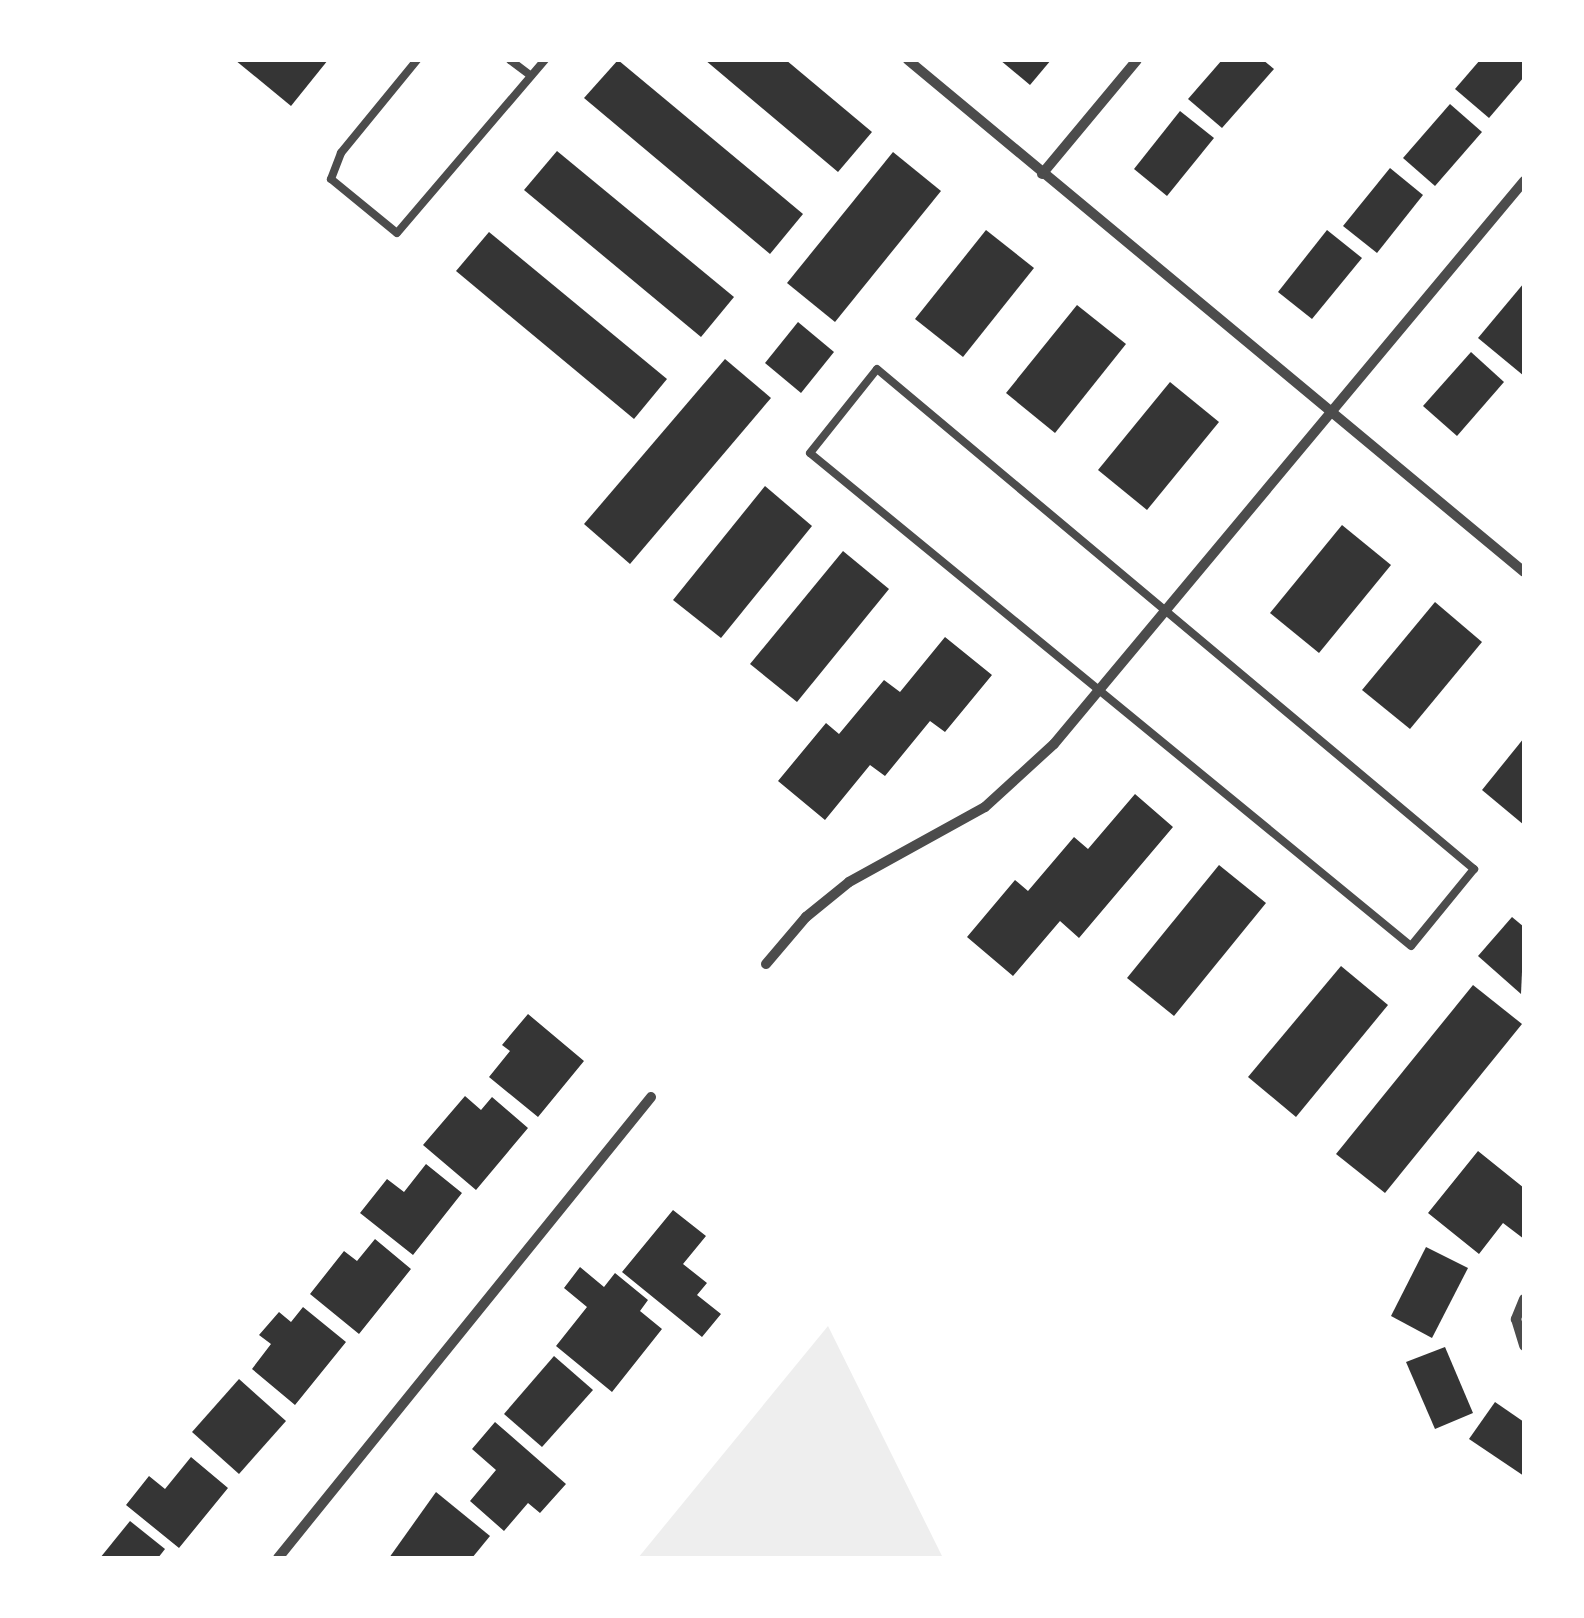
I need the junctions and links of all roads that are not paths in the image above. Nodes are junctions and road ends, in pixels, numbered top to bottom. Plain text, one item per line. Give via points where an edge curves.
1 (417, 60) edge
2 (510, 60) edge
3 (545, 60) edge
4 (908, 60) edge
5 (1136, 60) edge
6 (531, 76) junction
7 (1042, 174) junction
8 (1524, 181) edge
9 (1329, 414) junction
10 (1524, 572) edge
11 (1168, 609) junction
12 (1100, 691) junction
13 (766, 964) dead end
14 (651, 1097) dead end
15 (1524, 1299) edge
16 (1524, 1346) edge
17 (278, 1558) edge

1 - 6 lane via 340,153 332,180 397,233
2 - 6 lane
3 - 6 lane
4 - 7 street
5 - 7 street
7 - 9 street
8 - 9 street
9 - 10 street
9 - 11 street
11 - 12 street
11 - 12 lane via 878,368 810,453
11 - 12 lane via 1474,869 1412,946
12 - 13 street via 986,807 849,882 806,917
14 - 17 street
15 - 16 street via 1516,1319

